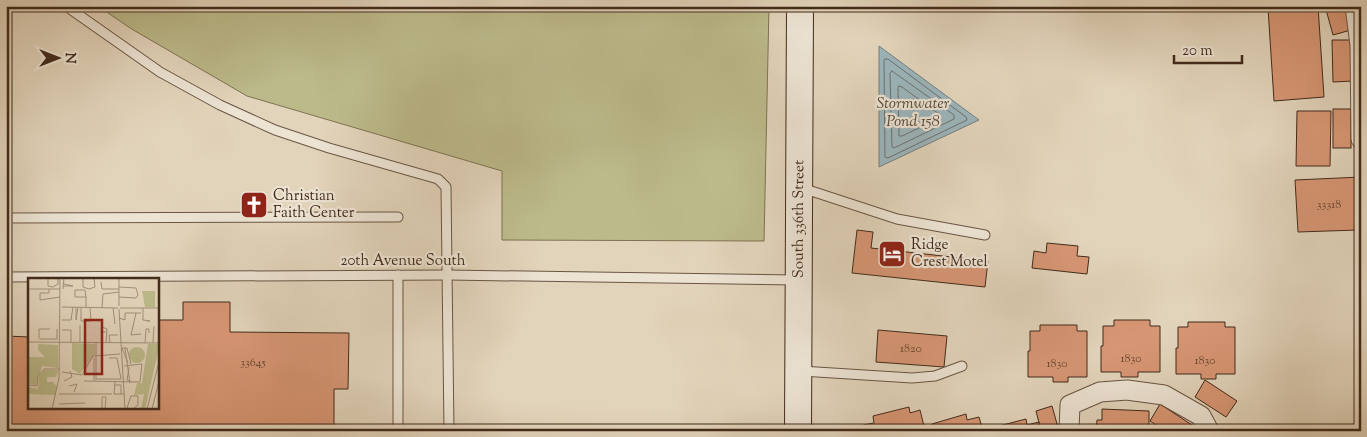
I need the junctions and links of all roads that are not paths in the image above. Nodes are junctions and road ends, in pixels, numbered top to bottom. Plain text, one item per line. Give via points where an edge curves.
1 (66, 6) edge
2 (800, 6) edge
3 (1356, 6) edge
4 (1361, 139) edge
5 (799, 187) junction
6 (398, 217) dead end
7 (6, 218) edge
8 (984, 235) dead end
9 (398, 275) junction
10 (448, 275) junction
11 (6, 276) edge
12 (799, 280) junction
13 (962, 366) dead end
14 (798, 371) junction
15 (398, 431) edge
16 (449, 431) edge
17 (798, 431) edge
18 (1070, 431) edge
19 (1209, 431) edge

1 - 10 lane via 160,72 220,105 275,130 438,179 446,187
2 - 5 main road, South 336th Street
3 - 4 street via 1360,45
5 - 8 lane via 897,220
5 - 12 main road, South 336th Street
6 - 7 lane
9 - 10 lane, 20th Avenue South
9 - 11 lane, 20th Avenue South
9 - 15 lane
10 - 12 lane, 20th Avenue South
10 - 16 lane
12 - 14 main road, South 336th Street
13 - 14 lane via 935,376 912,378
14 - 17 main road, South 336th Street
18 - 19 street via 1070,405 1100,392 1127,390 1164,394 1201,416

